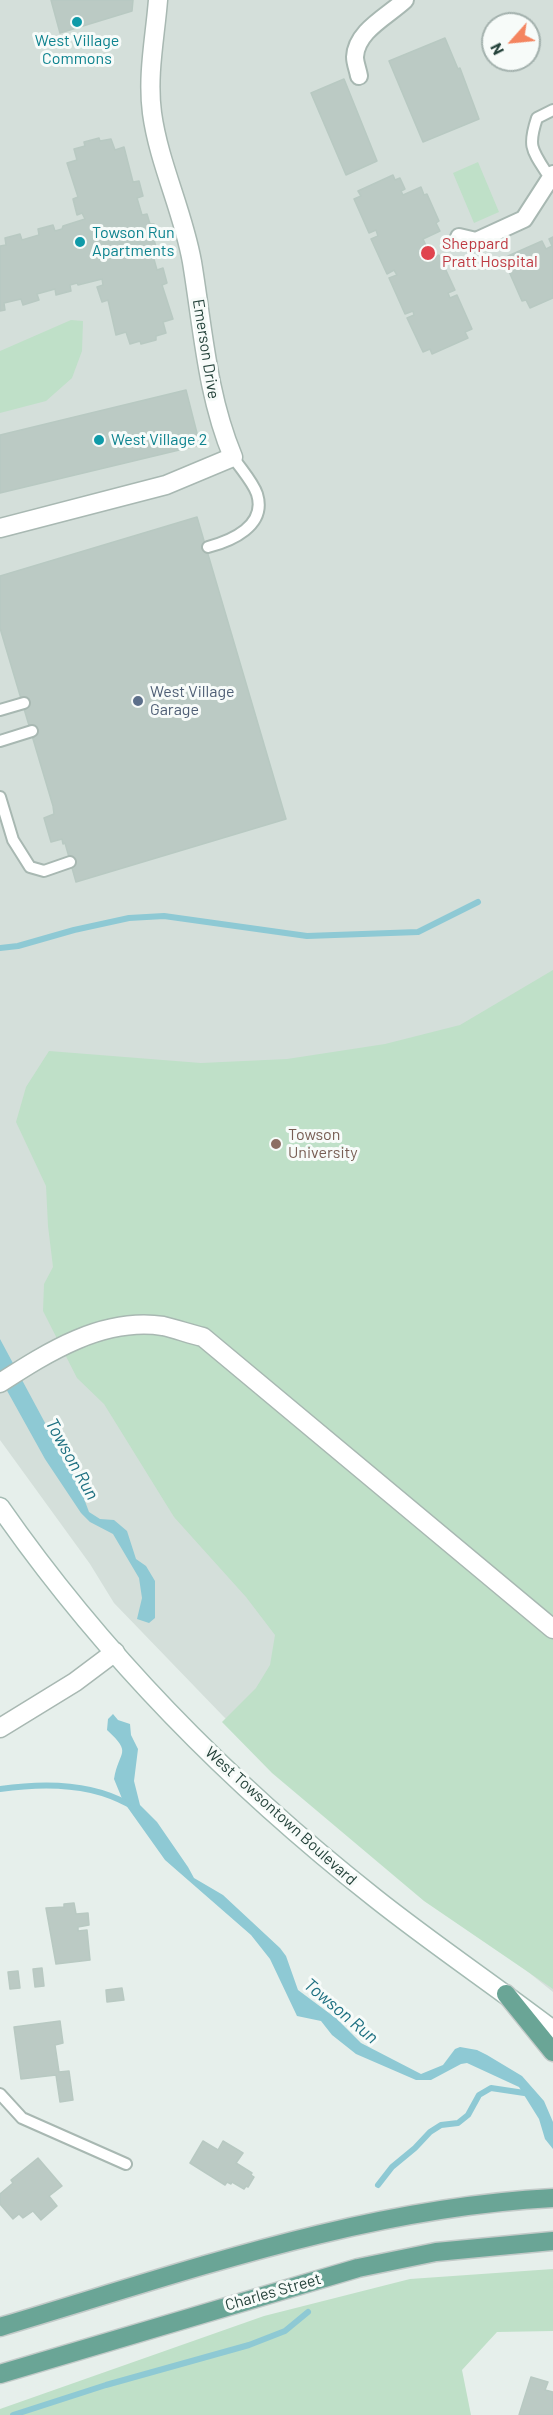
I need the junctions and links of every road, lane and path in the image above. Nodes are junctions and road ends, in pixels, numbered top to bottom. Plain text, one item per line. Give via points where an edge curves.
1 (158, 0) edge
2 (405, 0) edge
3 (359, 76) dead end
4 (553, 110) edge
5 (553, 174) edge
6 (459, 237) dead end
7 (233, 458) junction
8 (0, 528) edge
9 (208, 547) dead end
10 (24, 703) dead end
11 (0, 710) edge
12 (32, 731) dead end
13 (0, 741) edge
14 (0, 797) edge
15 (70, 862) dead end
16 (0, 1383) edge
17 (0, 1507) edge
18 (553, 1629) edge
19 (115, 1652) junction
20 (0, 1728) edge
21 (506, 1994) junction
22 (553, 2030) edge
23 (553, 2052) edge
24 (0, 2094) edge
25 (126, 2164) dead end
26 (553, 2198) edge
27 (553, 2241) edge
28 (0, 2327) edge
29 (0, 2374) edge

1 - 7 street, Emerson Drive via 150,67 155,134 186,234 212,395
2 - 3 street via 359,42 355,56
4 - 5 lane via 537,118 532,134 532,152 546,172
5 - 6 street via 524,219 476,241
7 - 8 street via 166,484
7 - 9 lane via 257,495 257,514 246,531 230,542
10 - 11 lane
12 - 13 lane
14 - 15 lane via 13,840 30,867 44,871
16 - 18 street via 46,1353 104,1329 162,1326 203,1337
17 - 19 street, West Towsontown Boulevard
19 - 20 street
19 - 21 street, West Towsontown Boulevard via 223,1768 273,1812 375,1899
21 - 22 street, West Towsontown Boulevard
21 - 23 main road
24 - 25 lane via 22,2118
26 - 28 main road via 468,2205 346,2227
27 - 29 main road, Charles Street via 436,2252 358,2268

